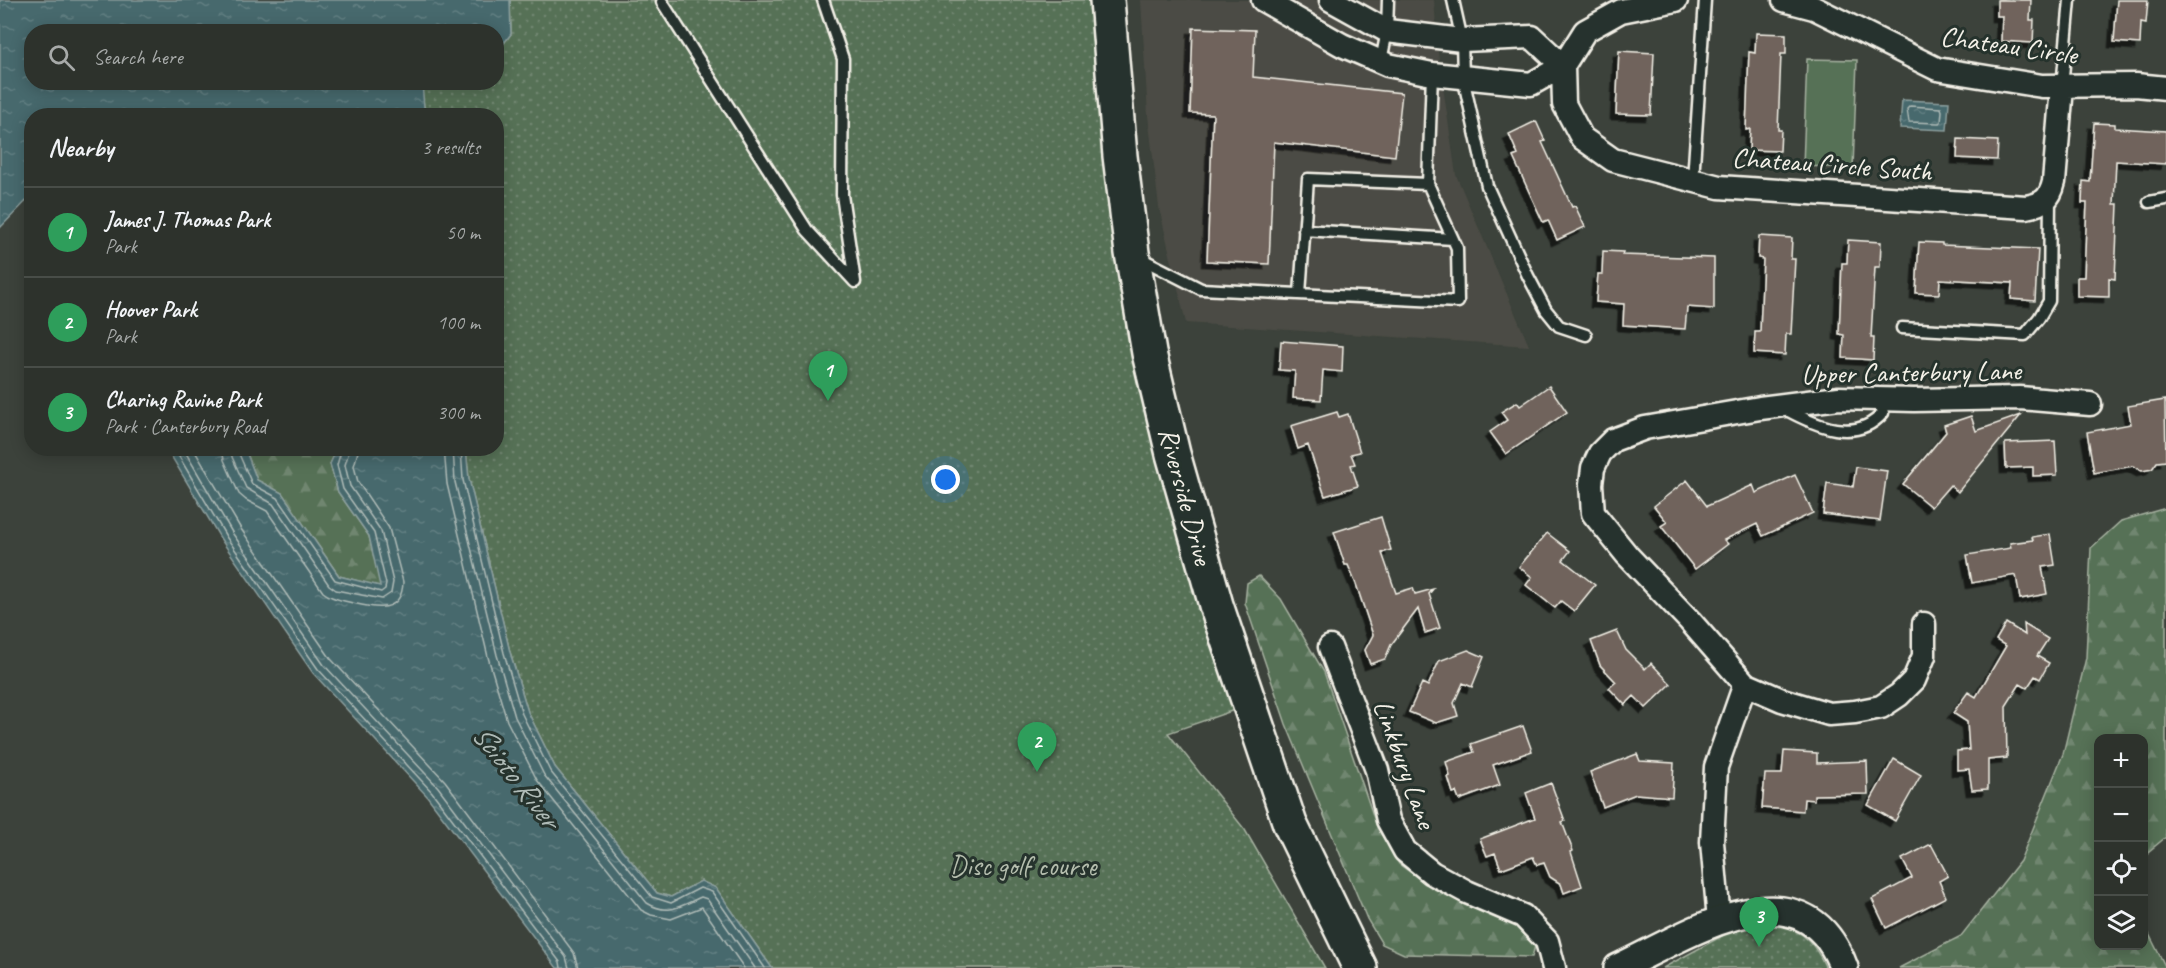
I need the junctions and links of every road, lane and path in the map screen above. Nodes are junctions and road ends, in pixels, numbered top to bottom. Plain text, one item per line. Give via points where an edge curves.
1 (823, 0) edge
2 (1107, 0) edge
3 (1263, 0) edge
4 (1331, 0) edge
5 (1388, 0) edge
6 (1453, 0) edge
7 (1676, 0) edge
8 (1705, 0) edge
9 (1784, 0) edge
10 (2070, 0) edge
11 (662, 2) dead end
12 (1387, 31) junction
13 (1462, 40) junction
14 (1381, 62) junction
15 (1563, 66) junction
16 (1432, 74) junction
17 (1463, 76) junction
18 (2062, 87) junction
19 (2166, 88) edge
20 (1693, 180) junction
21 (1428, 184) junction
22 (2050, 196) junction
23 (2166, 199) edge
24 (2149, 202) dead end
25 (1304, 230) junction
26 (1453, 239) junction
27 (1132, 253) junction
28 (1300, 294) junction
29 (1902, 328) dead end
30 (1586, 335) dead end
31 (1879, 399) junction
32 (2090, 404) dead end
33 (1780, 406) junction
34 (1924, 624) dead end
35 (1330, 647) dead end
36 (1744, 684) junction
37 (1719, 920) junction
38 (1360, 968) edge
39 (1554, 968) edge
40 (1618, 968) edge
41 (1844, 968) edge

1 - 11 lane via 843,59 842,195 855,282 807,230
2 - 27 main road, Riverside Drive
3 - 14 street via 1342,45
4 - 12 street
5 - 12 lane
6 - 13 lane
7 - 15 street via 1621,11 1585,31
8 - 20 lane
9 - 18 street, Chateau Circle via 1814,8 1937,69
10 - 18 lane
12 - 13 street
12 - 14 lane
13 - 15 street via 1532,37
13 - 17 lane
14 - 16 street
15 - 17 street via 1531,84
15 - 20 street, Chateau Circle South via 1564,104 1582,138 1613,160
16 - 17 street
16 - 21 lane
17 - 30 lane via 1487,186 1528,276 1559,326
18 - 19 street, Chateau Circle
18 - 22 street
20 - 22 street, Chateau Circle South via 1719,187 2026,207 2040,205
21 - 25 lane via 1308,179
21 - 26 lane
22 - 29 lane via 2049,301 2025,335
23 - 24 lane
25 - 26 lane
25 - 28 lane
26 - 28 lane via 1458,248 1458,302
27 - 28 lane via 1201,289
27 - 38 main road, Riverside Drive via 1149,353 1173,454 1216,605 1290,824
31 - 32 street, Upper Canterbury Lane via 2020,398
31 - 33 street, Upper Canterbury Lane via 1839,398
31 - 33 lane via 1883,413 1875,422 1857,430 1806,421
33 - 36 street, Upper Canterbury Lane via 1645,428 1613,440 1600,453 1593,468 1593,513
34 - 36 street via 1924,656 1914,680 1881,707 1829,714
35 - 39 street, Linkbury Lane via 1377,770 1388,820 1405,851 1432,873 1523,916 1546,941
36 - 37 street via 1716,767 1712,842
37 - 40 street
37 - 41 street via 1774,909 1804,917 1826,936

